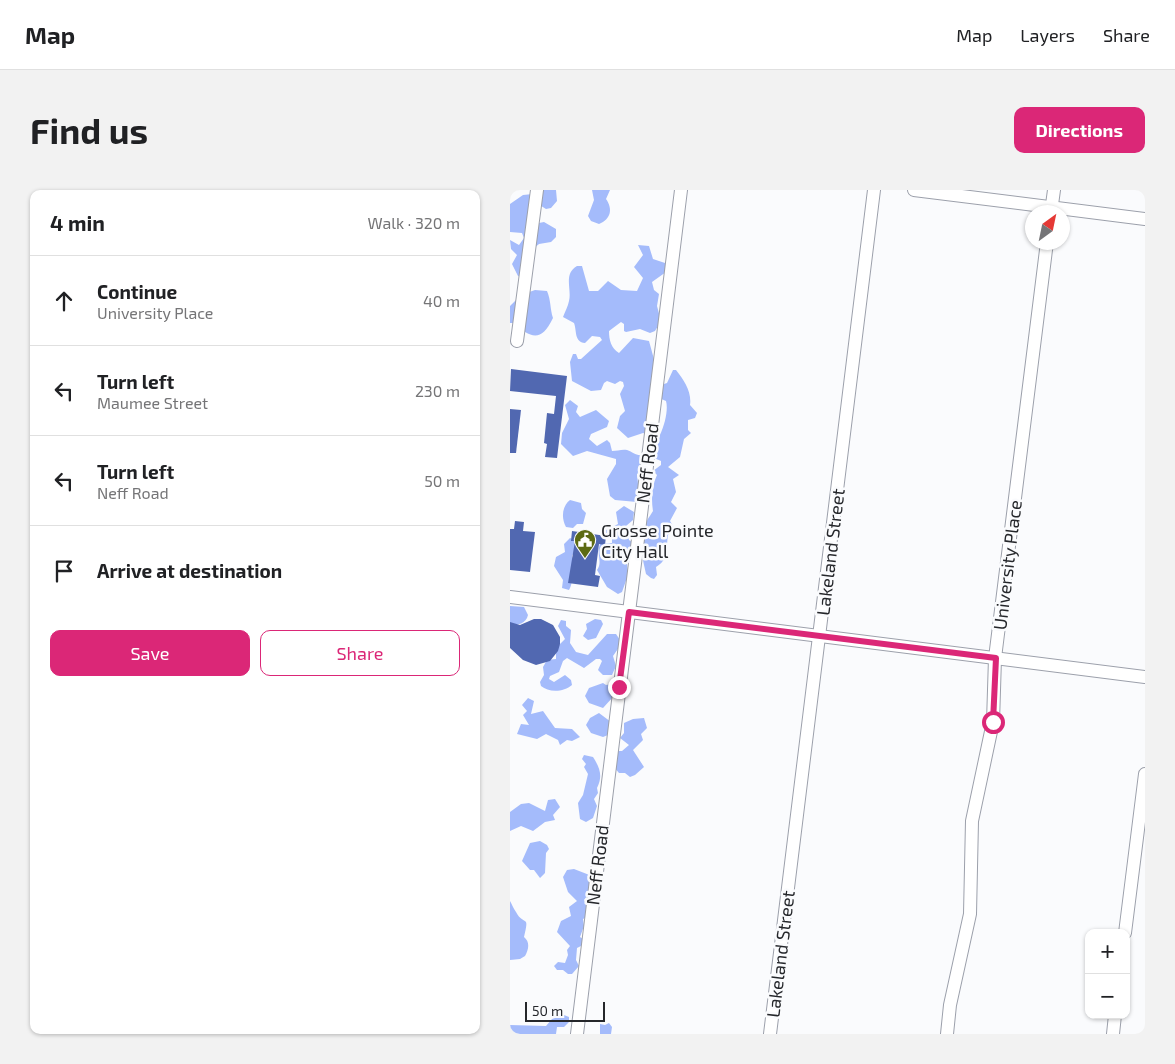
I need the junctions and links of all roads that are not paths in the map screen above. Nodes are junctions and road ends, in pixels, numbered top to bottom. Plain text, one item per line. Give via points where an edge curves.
1 (537, 190) edge
2 (681, 190) edge
3 (874, 190) edge
4 (914, 190) edge
5 (1054, 190) edge
6 (1052, 205) edge
7 (1025, 206) edge
8 (1070, 212) edge
9 (1145, 219) edge
10 (1046, 250) edge
11 (517, 341) dead end
12 (510, 597) edge
13 (629, 612) junction
14 (819, 636) junction
15 (996, 658) junction
16 (1145, 677) edge
17 (1145, 774) edge
18 (1126, 929) edge
19 (1115, 1019) edge
20 (576, 1034) edge
21 (770, 1034) edge
22 (947, 1034) edge
23 (1113, 1034) edge

1 - 11 street
2 - 13 street, Neff Road
3 - 14 street, Lakeland Street
4 - 7 street
5 - 6 street
8 - 9 street
10 - 15 street, University Place
12 - 13 street
13 - 14 street
13 - 20 street, Neff Road
14 - 15 street
14 - 21 street, Lakeland Street
15 - 16 street
15 - 22 street, University Place via 993,722 972,821 970,914 950,1005
17 - 18 street
19 - 23 street

